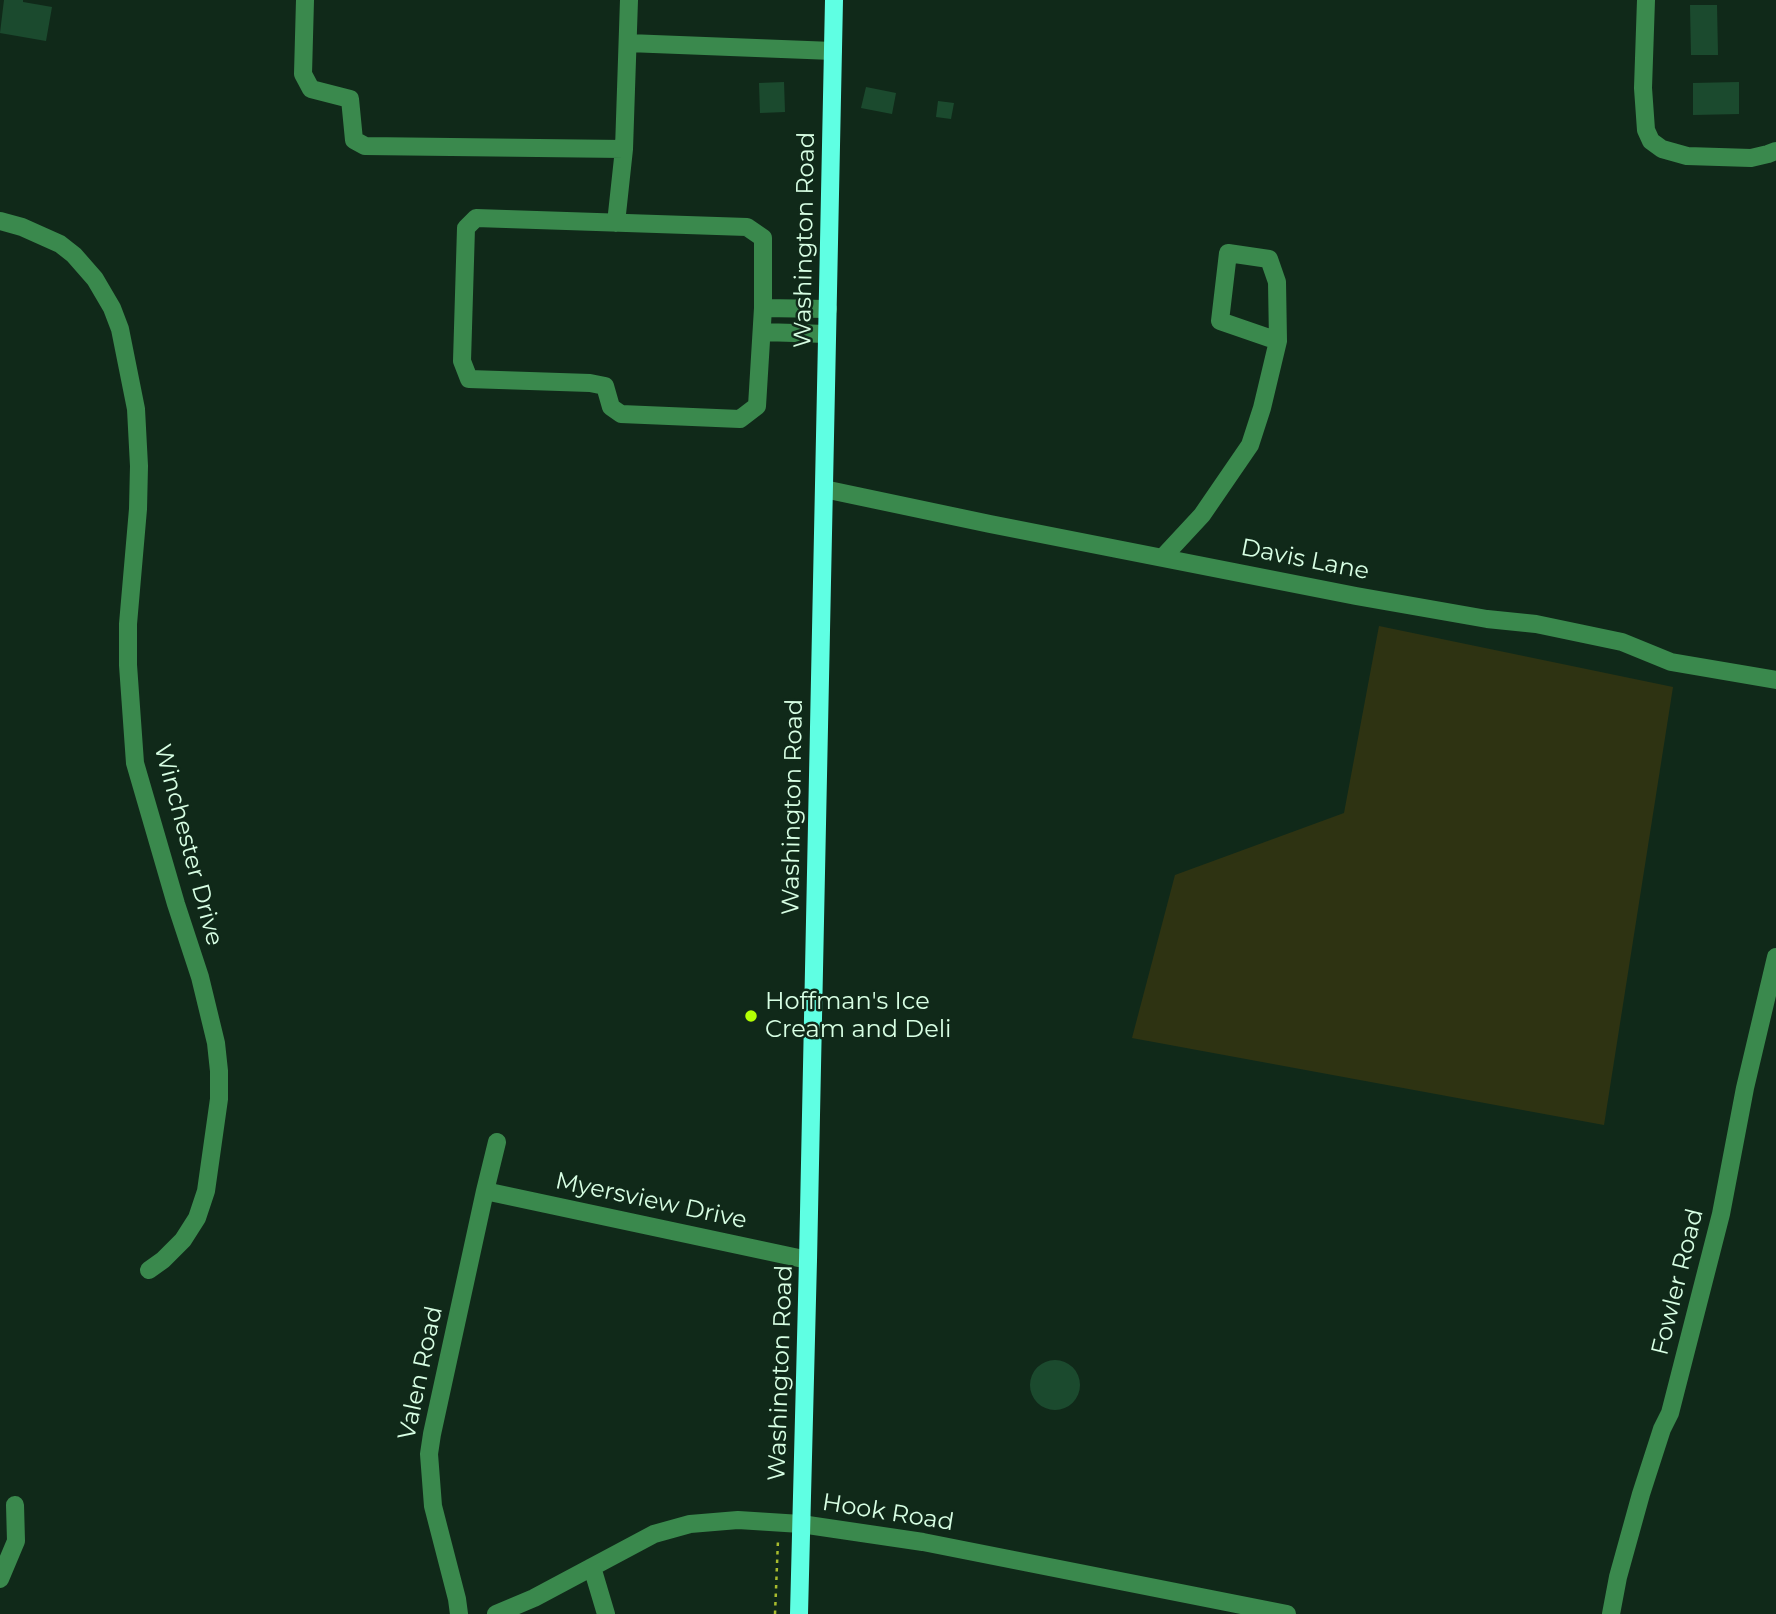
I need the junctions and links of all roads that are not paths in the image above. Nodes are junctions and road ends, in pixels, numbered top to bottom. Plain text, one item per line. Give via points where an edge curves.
1 (304, 0) edge
2 (629, 0) edge
3 (834, 0) edge
4 (1646, 0) edge
5 (628, 43) junction
6 (833, 51) junction
7 (624, 149) junction
8 (1776, 151) edge
9 (0, 221) edge
10 (615, 223) junction
11 (763, 308) junction
12 (828, 309) junction
13 (762, 332) junction
14 (827, 334) junction
15 (1278, 341) junction
16 (824, 489) junction
17 (1163, 557) junction
18 (1776, 680) edge
19 (1776, 957) edge
20 (497, 1142) dead end
21 (485, 1191) junction
22 (808, 1260) junction
23 (149, 1270) dead end
24 (15, 1506) dead end
25 (801, 1524) junction
26 (592, 1567) junction
27 (0, 1579) edge
28 (459, 1614) edge
29 (496, 1614) edge
30 (606, 1614) edge
31 (799, 1614) edge
32 (1287, 1614) edge
33 (1611, 1614) edge

1 - 7 street via 303,74 311,89 350,99 354,140 365,146
2 - 5 street
3 - 6 main road, Washington Road
4 - 8 street via 1643,88 1651,141 1687,156 1751,158
5 - 6 street
5 - 7 street
6 - 12 main road, Washington Road
7 - 10 street
9 - 23 street, Winchester Drive via 60,244 95,279 120,329 136,409 138,509 128,624 135,763 200,977 219,1071 212,1155 197,1218 183,1240
10 - 11 street via 747,227 763,238
10 - 13 street via 476,218 466,228 462,361 469,379 590,383 605,386 611,407 621,414 740,419 757,406
11 - 12 street
11 - 13 street
12 - 14 main road, Washington Road
13 - 14 street
14 - 16 main road, Washington Road
15 - 15 street via 1277,282 1269,259 1228,253 1220,321
15 - 17 street via 1250,445 1202,514
16 - 17 street, Davis Lane
16 - 22 main road, Washington Road
17 - 18 street, Davis Lane via 1356,596 1536,624 1622,642 1671,662
19 - 33 street, Fowler Road via 1721,1214 1670,1413 1641,1494
20 - 21 street, Valen Road
21 - 22 street, Myersview Drive
21 - 28 street, Valen Road via 429,1454 433,1506
22 - 25 main road, Washington Road
24 - 27 street via 16,1541
25 - 26 street, Hook Road via 738,1520 690,1524 654,1534
25 - 31 main road, Washington Road
25 - 32 street, Hook Road via 923,1542
26 - 29 street, Hook Road
26 - 30 street

